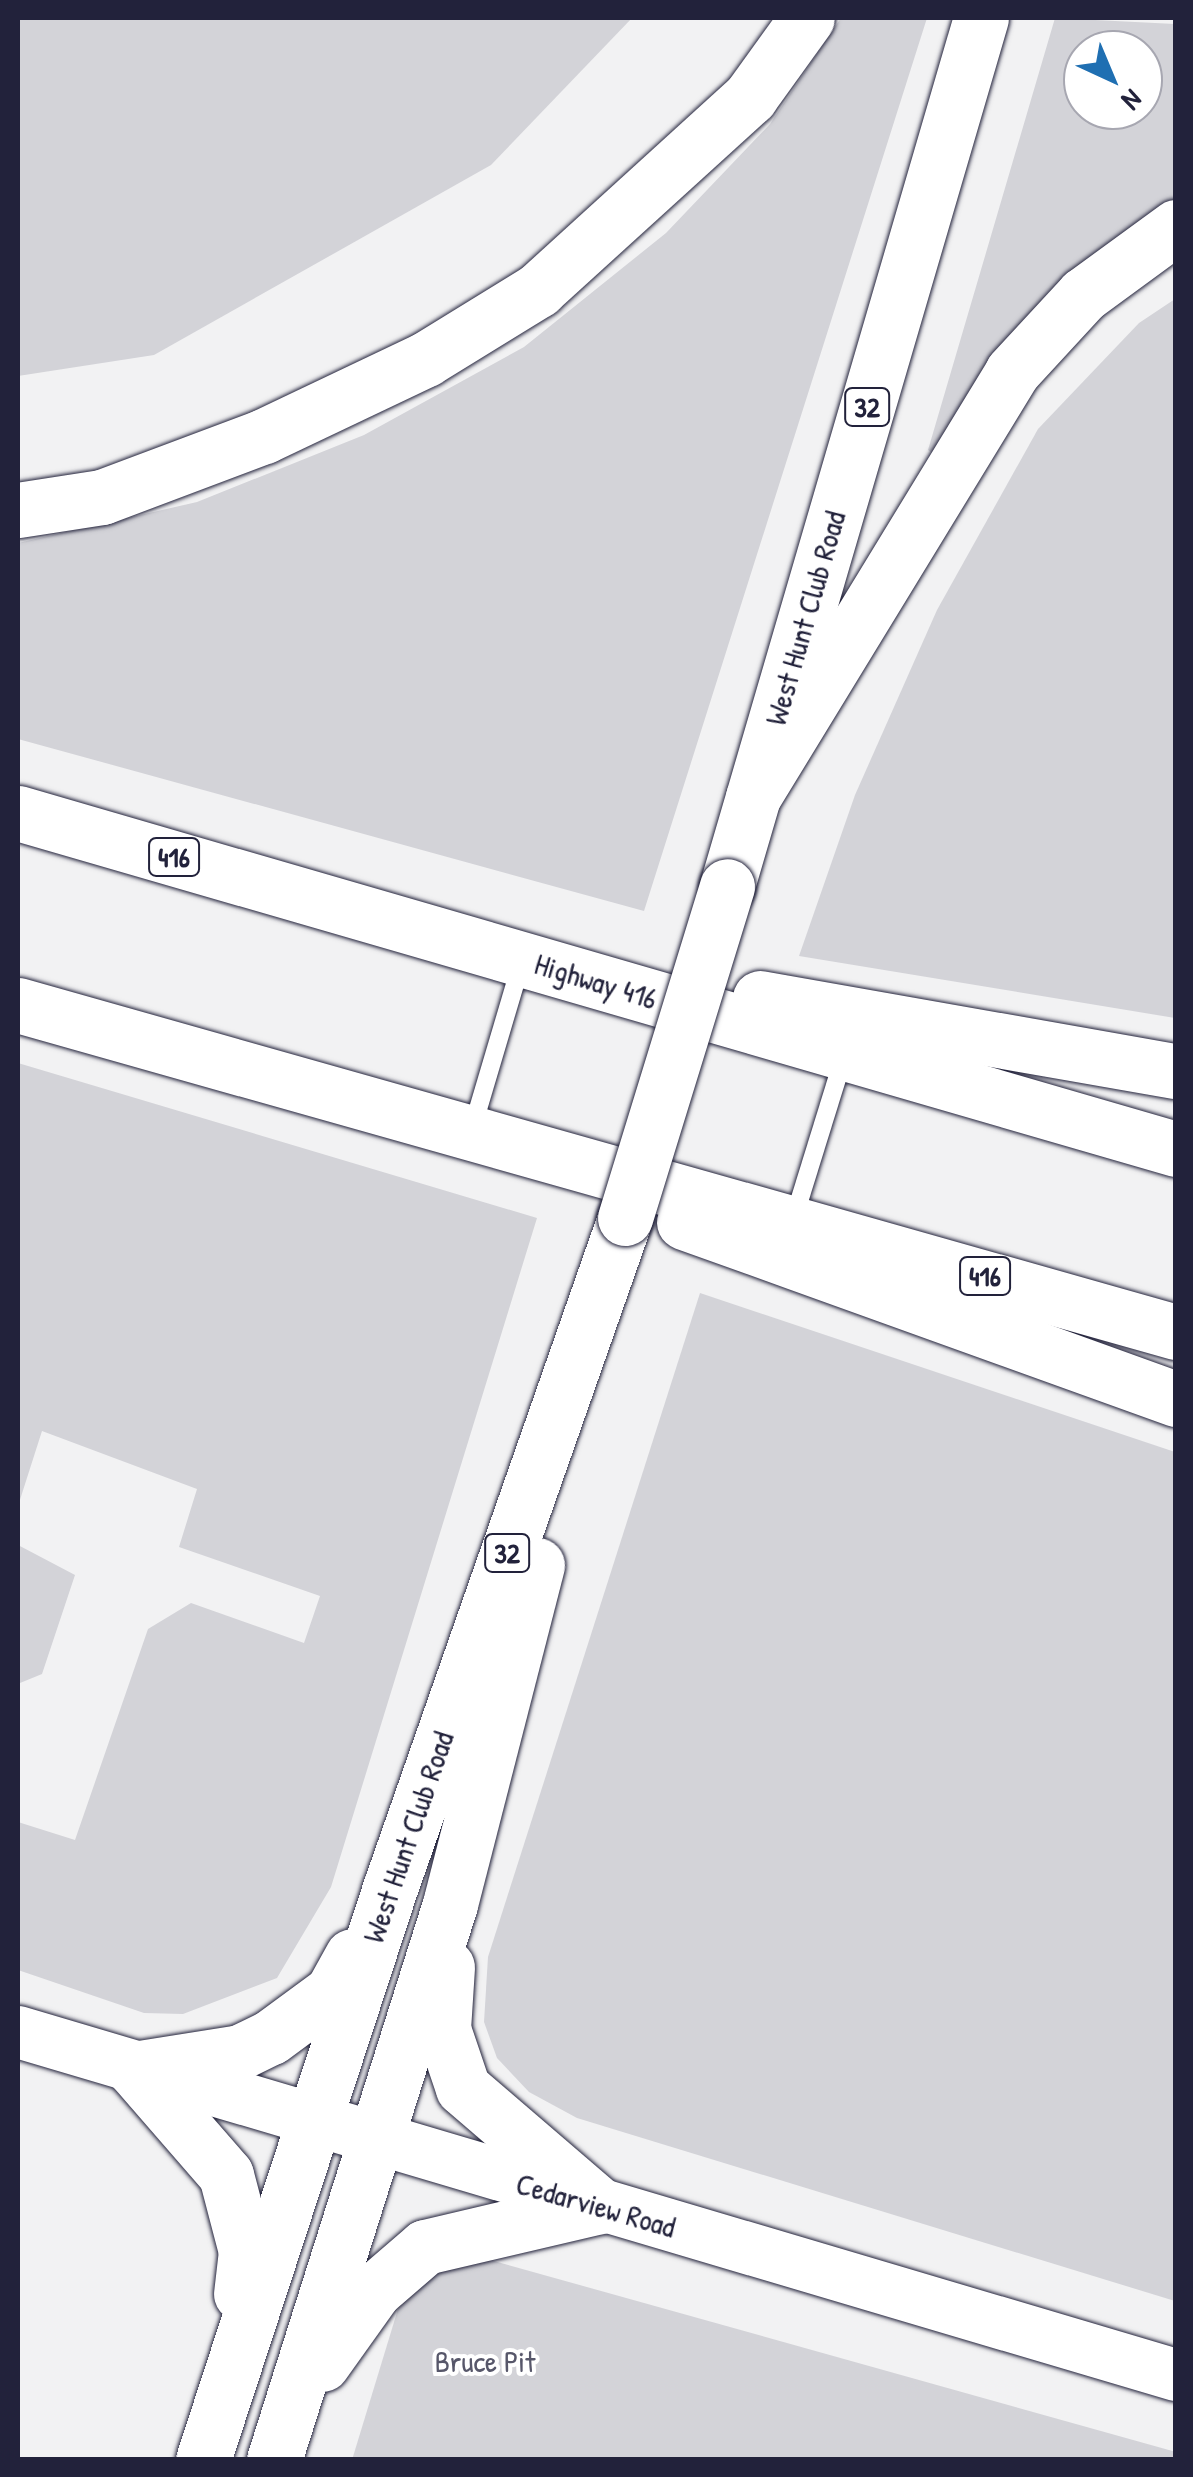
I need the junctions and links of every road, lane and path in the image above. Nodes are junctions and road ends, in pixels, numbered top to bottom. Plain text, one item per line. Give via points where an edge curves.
1 (807, 18) edge
2 (981, 18) edge
3 (1176, 227) edge
4 (18, 510) edge
5 (753, 796) junction
6 (18, 813) edge
7 (540, 964) junction
8 (18, 1004) edge
9 (845, 1054) junction
10 (1176, 1071) edge
11 (493, 1143) junction
12 (1176, 1149) edge
13 (625, 1218) junction
14 (793, 1221) junction
15 (1176, 1332) edge
16 (1176, 1399) edge
17 (390, 1888) junction
18 (450, 1904) junction
19 (18, 2032) edge
20 (134, 2069) junction
21 (314, 2122) junction
22 (376, 2140) junction
23 (600, 2206) junction
24 (1176, 2375) edge
25 (229, 2381) junction
26 (282, 2436) edge
27 (203, 2460) edge

1 - 4 main road via 750,97 538,290 426,359 264,436 102,497
2 - 5 main road, West Hunt Club Road / 32
3 - 5 main road via 1083,294 1012,372
5 - 13 main road, West Hunt Club Road / 32, bridge
6 - 7 main road, Highway 416 / 416
7 - 9 main road, Highway 416 / 416
7 - 10 main road
7 - 11 lane
8 - 11 main road, 416
9 - 12 main road, Highway 416 / 416
9 - 14 lane
11 - 14 main road, 416
11 - 16 main road via 720,1238
13 - 17 main road, West Hunt Club Road / 32
13 - 18 main road, West Hunt Club Road / 32
14 - 15 main road, 416
17 - 20 main road via 332,1992 308,2016 240,2052
17 - 21 main road, West Hunt Club Road / 32
18 - 22 main road, West Hunt Club Road / 32
18 - 23 main road via 443,2029 464,2088
19 - 20 main road, Cedarview Road
20 - 21 main road, Cedarview Road
20 - 25 main road via 201,2140 240,2208 246,2251
21 - 22 main road, Cedarview Road
21 - 25 main road, West Hunt Club Road / 32
22 - 23 main road, Cedarview Road
22 - 26 main road, West Hunt Club Road / 32
23 - 24 main road, Cedarview Road
23 - 26 main road via 426,2247 374,2291
25 - 27 main road, West Hunt Club Road / 32

